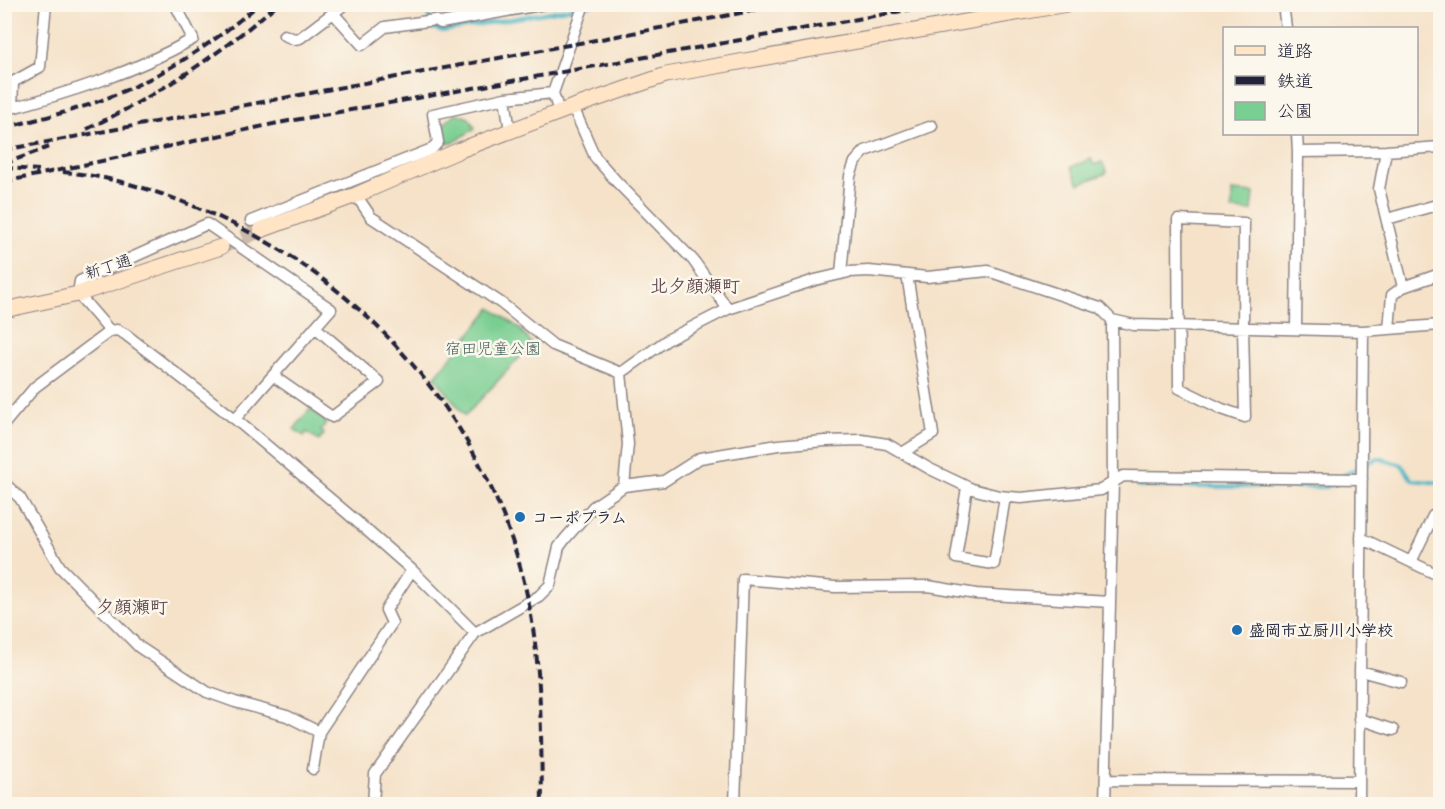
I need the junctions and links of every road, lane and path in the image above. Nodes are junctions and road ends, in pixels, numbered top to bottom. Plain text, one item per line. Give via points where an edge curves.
1 (46, 4) edge
2 (175, 4) edge
3 (345, 4) edge
4 (545, 4) edge
5 (584, 4) edge
6 (1067, 4) edge
7 (1283, 4) edge
8 (334, 14) junction
9 (1286, 27) edge
10 (284, 35) dead end
11 (554, 93) junction
12 (505, 99) junction
13 (8, 109) edge
14 (566, 109) junction
15 (932, 126) dead end
16 (510, 131) junction
17 (1296, 135) edge
18 (1440, 147) edge
19 (1386, 151) junction
20 (1298, 152) junction
21 (356, 195) junction
22 (1440, 204) edge
23 (1387, 219) junction
24 (256, 226) joint
25 (221, 248) tunnel mouth
26 (841, 274) junction
27 (1440, 274) edge
28 (907, 275) junction
29 (1403, 287) junction
30 (78, 294) junction
31 (728, 309) junction
32 (4, 310) edge
33 (1112, 320) junction
34 (1440, 325) edge
35 (1178, 326) junction
36 (315, 327) junction
37 (1243, 327) junction
38 (1296, 328) junction
39 (1389, 329) junction
40 (110, 331) junction
41 (1363, 331) junction
42 (621, 373) junction
43 (273, 376) junction
44 (235, 419) junction
45 (4, 424) edge
46 (902, 453) junction
47 (1362, 479) junction
48 (1113, 482) junction
49 (4, 483) edge
50 (624, 486) junction
51 (968, 487) junction
52 (1005, 497) junction
53 (1440, 518) edge
54 (1361, 538) junction
55 (1411, 562) junction
56 (412, 570) junction
57 (1440, 576) edge
58 (1110, 602) junction
59 (476, 633) junction
60 (1360, 671) junction
61 (1401, 682) dead end
62 (1359, 719) junction
63 (1393, 730) dead end
64 (319, 732) junction
65 (313, 769) dead end
66 (1106, 780) junction
67 (1359, 781) junction
68 (373, 804) edge
69 (735, 804) edge
70 (1105, 804) edge
71 (1359, 804) edge

1 - 13 street via 40,67 13,82
2 - 13 street via 193,39 131,69
3 - 8 street
4 - 8 street via 441,23 385,27 363,45
5 - 11 street
6 - 14 street via 666,75
7 - 9 street
8 - 10 street via 300,38
11 - 12 street
11 - 14 street
12 - 16 street
12 - 24 street via 433,114 438,142 432,149
14 - 16 street
14 - 31 street via 595,157 693,260
15 - 26 street via 865,151 855,162 850,176
16 - 21 street
17 - 20 street
18 - 19 street
19 - 20 street
19 - 23 street via 1379,189
20 - 38 street
21 - 24 street
21 - 42 street via 371,217 501,303 553,345
22 - 23 street
23 - 29 street
25 - 30 street, 新丁通
26 - 28 street via 869,271
26 - 31 street
27 - 29 street
28 - 33 street via 988,271 1100,308
28 - 46 street via 933,434
29 - 39 street via 1392,295
30 - 32 street, 新丁通
30 - 36 street via 80,281 207,224 331,309
30 - 40 street
31 - 42 street via 667,340
33 - 35 street
33 - 48 street
34 - 39 street
35 - 37 street
35 - 37 street via 1179,388 1245,417
35 - 37 street via 1178,220 1244,223
36 - 43 street
36 - 43 street via 379,382 332,417
37 - 38 street
38 - 41 street
39 - 41 street
40 - 44 street via 125,334
40 - 45 street via 35,387
41 - 47 street
42 - 50 street via 628,444
43 - 44 street
44 - 56 street
46 - 50 street via 887,444 862,440 778,445 700,458 664,481
46 - 51 street
47 - 48 street via 1124,476
47 - 54 street
48 - 52 street via 1101,490
48 - 58 street
49 - 64 street via 20,498 60,567 139,647 207,692 287,717
50 - 59 street via 593,507 565,539 559,547 550,585 539,596
51 - 52 street
51 - 52 street via 956,558 994,564
53 - 55 street via 1433,516
54 - 55 street
54 - 60 street
55 - 57 street
56 - 59 street
56 - 64 street via 386,610 392,623
58 - 66 street
58 - 69 street via 976,594 928,586 836,587 743,579
59 - 68 street via 375,774
60 - 61 street
60 - 62 street
62 - 63 street
62 - 67 street
64 - 65 street
66 - 67 street
66 - 70 street
67 - 71 street

